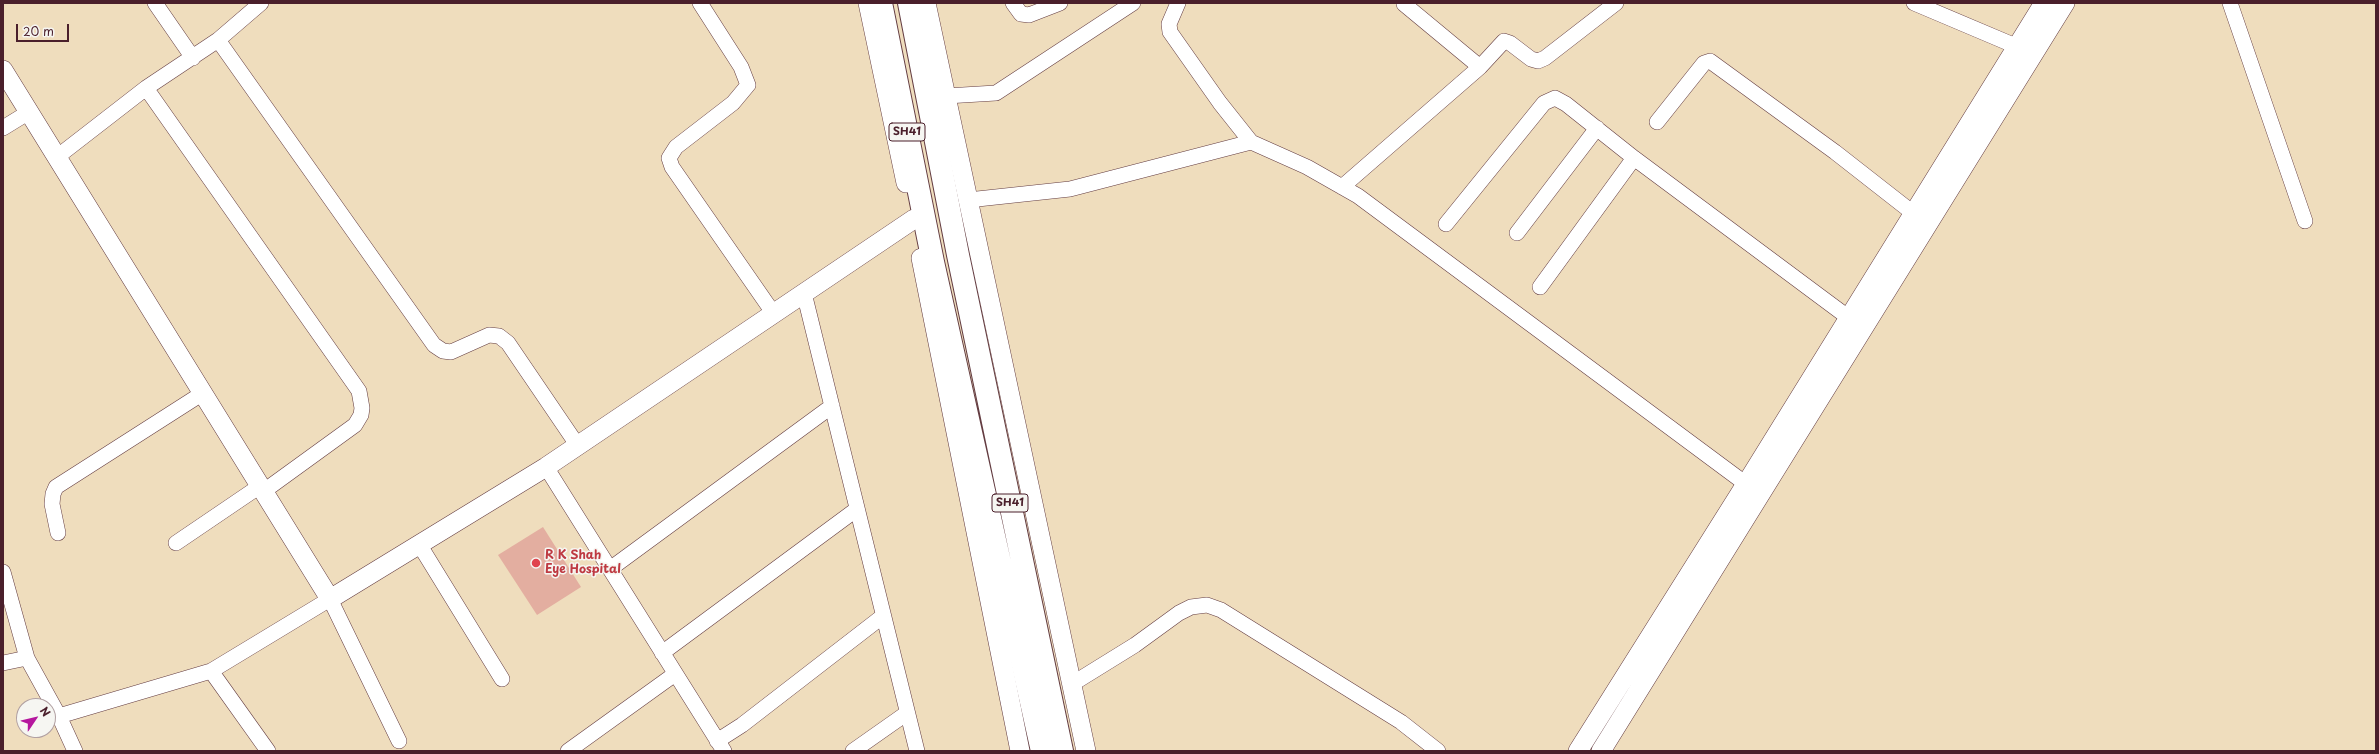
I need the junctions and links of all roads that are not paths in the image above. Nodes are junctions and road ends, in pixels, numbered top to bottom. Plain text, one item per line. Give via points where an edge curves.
1 (155, 3) edge
2 (261, 3) edge
3 (700, 3) edge
4 (868, 3) edge
5 (881, 3) edge
6 (909, 3) edge
7 (926, 3) edge
8 (1013, 3) edge
9 (1060, 3) edge
10 (1134, 3) edge
11 (1178, 3) edge
12 (1616, 3) edge
13 (1914, 3) edge
14 (2044, 3) edge
15 (2065, 3) edge
16 (2230, 3) edge
17 (1404, 4) edge
18 (218, 40) junction
19 (2018, 47) junction
20 (193, 58) junction
21 (1480, 67) junction
22 (3, 70) edge
23 (146, 88) junction
24 (946, 96) junction
25 (29, 112) junction
26 (1656, 122) dead end
27 (3, 128) edge
28 (1596, 128) junction
29 (1251, 142) junction
30 (57, 157) junction
31 (1634, 158) junction
32 (1342, 187) junction
33 (968, 200) junction
34 (1913, 213) junction
35 (914, 219) junction
36 (2305, 221) dead end
37 (1446, 224) dead end
38 (1517, 233) dead end
39 (1540, 287) dead end
40 (804, 293) junction
41 (774, 314) junction
42 (1849, 318) junction
43 (203, 393) junction
44 (832, 406) junction
45 (578, 446) junction
46 (546, 467) junction
47 (1746, 484) junction
48 (262, 489) junction
49 (857, 509) junction
50 (58, 533) dead end
51 (176, 543) dead end
52 (419, 544) junction
53 (610, 569) junction
54 (3, 572) edge
55 (330, 598) junction
56 (883, 616) junction
57 (662, 653) junction
58 (27, 658) junction
59 (3, 663) edge
60 (211, 671) junction
61 (675, 674) junction
62 (502, 679) dead end
63 (1072, 684) junction
64 (907, 713) junction
65 (59, 716) junction
66 (399, 741) dead end
67 (720, 746) edge
68 (75, 751) edge
69 (268, 751) edge
70 (568, 751) edge
71 (853, 751) edge
72 (917, 751) edge
73 (1020, 751) edge
74 (1042, 751) edge
75 (1062, 751) edge
76 (1086, 751) edge
77 (1438, 751) edge
78 (1578, 751) edge
79 (1601, 751) edge

1 - 20 street
2 - 18 street
3 - 41 street via 741,68 748,85 733,103 676,147 670,158 672,167
4 - 35 street
5 - 74 main road, SH41 via 933,262
6 - 75 main road, SH41 via 958,255
7 - 24 street
8 - 9 street via 1021,14 1029,15
10 - 24 street via 996,93
11 - 29 street via 1169,24 1170,32
12 - 21 street via 1545,58 1538,61 1532,59 1504,41
13 - 19 street
14 - 19 street
15 - 79 street
16 - 36 street
17 - 21 street
18 - 20 street
18 - 45 street via 434,345 442,351 451,352 489,335 499,336 508,343
19 - 34 street
20 - 23 street
21 - 32 street
22 - 25 street
23 - 30 street
23 - 48 street via 359,392 362,408 361,416 355,425
24 - 33 street
25 - 27 street
25 - 30 street
26 - 34 street via 1704,63 1710,61 1823,143
28 - 31 street
28 - 37 street via 1555,98 1544,102
28 - 38 street
29 - 32 street via 1307,167
29 - 33 street via 1070,189
30 - 43 street
31 - 39 street
31 - 42 street
32 - 47 street via 1358,196 1571,352
33 - 63 street
34 - 42 street
35 - 40 street
35 - 73 street
40 - 41 street
40 - 44 street
41 - 45 street
42 - 47 street
43 - 48 street
43 - 50 street via 56,487 52,504
44 - 49 street
44 - 53 street
45 - 46 street
46 - 52 street
46 - 53 street
47 - 78 street
48 - 51 street
48 - 55 street
49 - 56 street
49 - 57 street
52 - 55 street
52 - 62 street
53 - 57 street
54 - 58 street
55 - 60 street
55 - 66 street
56 - 64 street
56 - 67 street via 742,725
57 - 61 street
58 - 59 street
58 - 65 street
60 - 65 street
60 - 69 street
61 - 67 street
61 - 70 street
63 - 76 street
63 - 77 street via 1135,645 1179,613 1191,607 1207,606 1221,610 1401,722
64 - 71 street
64 - 72 street
65 - 68 street

